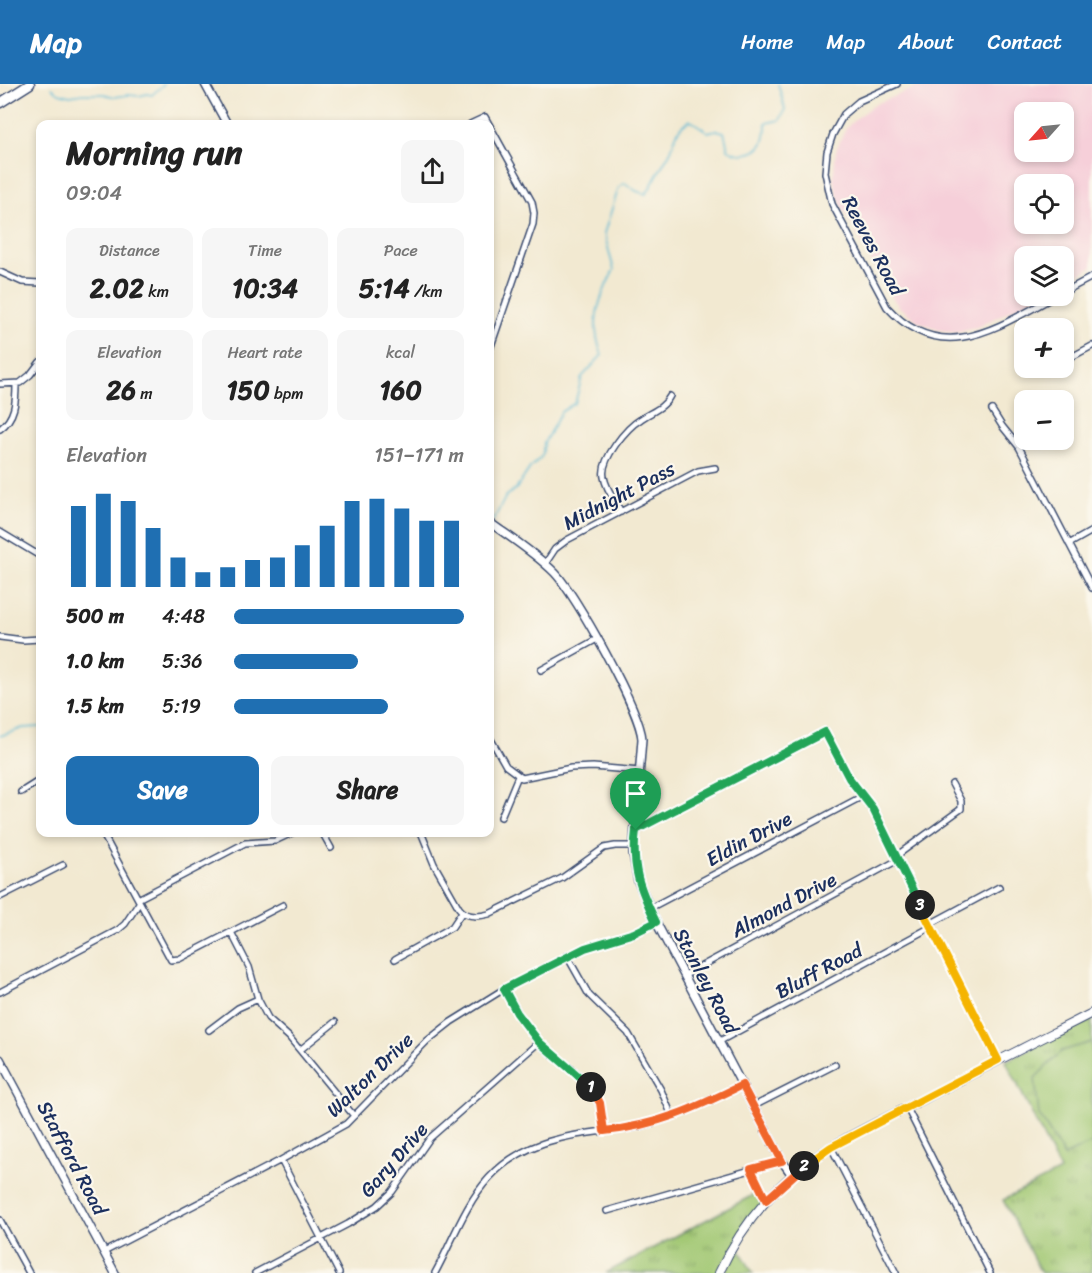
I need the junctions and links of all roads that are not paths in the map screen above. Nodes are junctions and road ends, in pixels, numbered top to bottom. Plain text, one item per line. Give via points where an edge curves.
1 (30, 84) edge
2 (205, 84) edge
3 (897, 84) edge
4 (0, 103) edge
5 (225, 120) edge
6 (494, 133) edge
7 (0, 272) edge
8 (1092, 277) edge
9 (36, 283) edge
10 (1074, 287) edge
11 (1036, 306) edge
12 (494, 337) edge
13 (1092, 346) edge
14 (1074, 356) edge
15 (36, 366) edge
16 (0, 384) edge
17 (16, 384) junction
18 (670, 396) dead end
19 (992, 410) dead end
20 (0, 429) edge
21 (716, 468) dead end
22 (621, 512) junction
23 (494, 526) edge
24 (1092, 531) edge
25 (0, 532) edge
26 (1070, 544) junction
27 (36, 553) edge
28 (545, 564) junction
29 (1092, 588) edge
30 (0, 637) edge
31 (36, 639) edge
32 (597, 639) junction
33 (541, 670) dead end
34 (494, 745) edge
35 (640, 771) junction
36 (518, 776) junction
37 (36, 783) edge
38 (952, 784) dead end
39 (21, 792) dead end
40 (863, 796) junction
41 (501, 817) dead end
42 (636, 830) junction
43 (106, 837) edge
44 (283, 837) edge
45 (325, 837) edge
46 (423, 837) edge
47 (634, 846) junction
48 (331, 848) dead end
49 (897, 858) junction
50 (63, 865) dead end
51 (999, 887) dead end
52 (0, 897) edge
53 (138, 901) junction
54 (283, 905) dead end
55 (650, 908) junction
56 (462, 912) junction
57 (656, 922) junction
58 (930, 925) junction
59 (231, 932) junction
60 (567, 956) junction
61 (395, 958) dead end
62 (685, 975) junction
63 (504, 989) junction
64 (0, 992) edge
65 (258, 999) junction
66 (1092, 1013) edge
67 (335, 1022) dead end
68 (209, 1030) dead end
69 (720, 1041) junction
70 (539, 1042) junction
71 (300, 1050) junction
72 (0, 1059) edge
73 (998, 1060) junction
74 (835, 1065) dead end
75 (742, 1085) junction
76 (754, 1106) junction
77 (907, 1108) junction
78 (354, 1116) junction
79 (672, 1116) junction
80 (604, 1131) junction
81 (831, 1147) junction
82 (281, 1160) junction
83 (782, 1161) junction
84 (751, 1169) junction
85 (792, 1174) junction
86 (766, 1200) junction
87 (607, 1210) dead end
88 (0, 1220) edge
89 (321, 1239) junction
90 (104, 1252) junction
91 (29, 1273) edge
92 (115, 1273) edge
93 (255, 1273) edge
94 (339, 1273) edge
95 (435, 1273) edge
96 (719, 1273) edge
97 (896, 1273) edge
98 (990, 1273) edge

1 - 4 main road
2 - 5 street
3 - 11 street, Reeves Road via 859,101 844,114 832,134 825,173 832,204 887,307 915,330 953,339 981,334
6 - 12 street via 530,197 534,213
7 - 9 street via 22,282
8 - 10 street
13 - 14 street
15 - 17 street
16 - 17 street
17 - 20 street via 14,410 9,422
18 - 22 street via 666,404 633,424 605,462 604,480
19 - 26 street via 1019,447
21 - 22 street, Midnight Pass via 698,471
22 - 28 street, Midnight Pass via 560,544
23 - 28 street, Stanley Road
24 - 26 street
25 - 27 street
26 - 29 street
28 - 32 street, Stanley Road via 564,583
30 - 31 street
32 - 33 street
32 - 35 street, Stanley Road via 642,728
34 - 36 street via 506,766
35 - 36 street via 593,767
35 - 42 street, Stanley Road
36 - 41 street
37 - 39 street
38 - 49 street, Almond Drive via 962,801 961,808
40 - 42 street via 825,732
40 - 49 street
40 - 55 street, Eldin Drive
42 - 47 street, Stanley Road
43 - 53 street
44 - 53 street via 245,843
45 - 48 street
46 - 56 street
47 - 55 street, Stanley Road via 636,873
47 - 56 street via 604,848 562,878 489,914
49 - 58 street
49 - 62 street, Almond Drive
50 - 52 street
51 - 58 street, Bluff Road
53 - 59 street via 173,961
53 - 64 street via 118,930
54 - 59 street
55 - 57 street, Stanley Road
56 - 61 street via 452,927
57 - 60 street, Walton Drive
57 - 62 street, Stanley Road
58 - 69 street, Bluff Road
58 - 73 street
59 - 65 street via 249,967
60 - 63 street, Walton Drive
60 - 79 street via 589,995 628,1033
62 - 69 street, Stanley Road
63 - 70 street
63 - 78 street, Walton Drive via 427,1041
65 - 68 street via 238,1008
65 - 71 street via 268,1018
66 - 73 main road
67 - 71 street
69 - 75 street, Stanley Road
70 - 80 street via 590,1086 600,1103
70 - 89 street, Gary Drive via 430,1138 384,1200
71 - 78 street
72 - 90 street, Stafford Road
73 - 77 main road
74 - 76 street
75 - 76 street, Stanley Road
75 - 79 street
76 - 83 street, Stanley Road
77 - 81 main road
77 - 98 street
78 - 82 street, Walton Drive via 335,1131
79 - 80 street via 635,1128
80 - 95 street via 535,1144 495,1171 469,1207
81 - 85 main road
81 - 97 street
82 - 89 street
82 - 90 street, Walton Drive
83 - 84 street
83 - 85 street, Stanley Road
84 - 86 street
84 - 87 street
85 - 86 main road
86 - 96 main road
88 - 91 street
89 - 93 street, Gary Drive
89 - 94 street
90 - 92 street, Stafford Road

